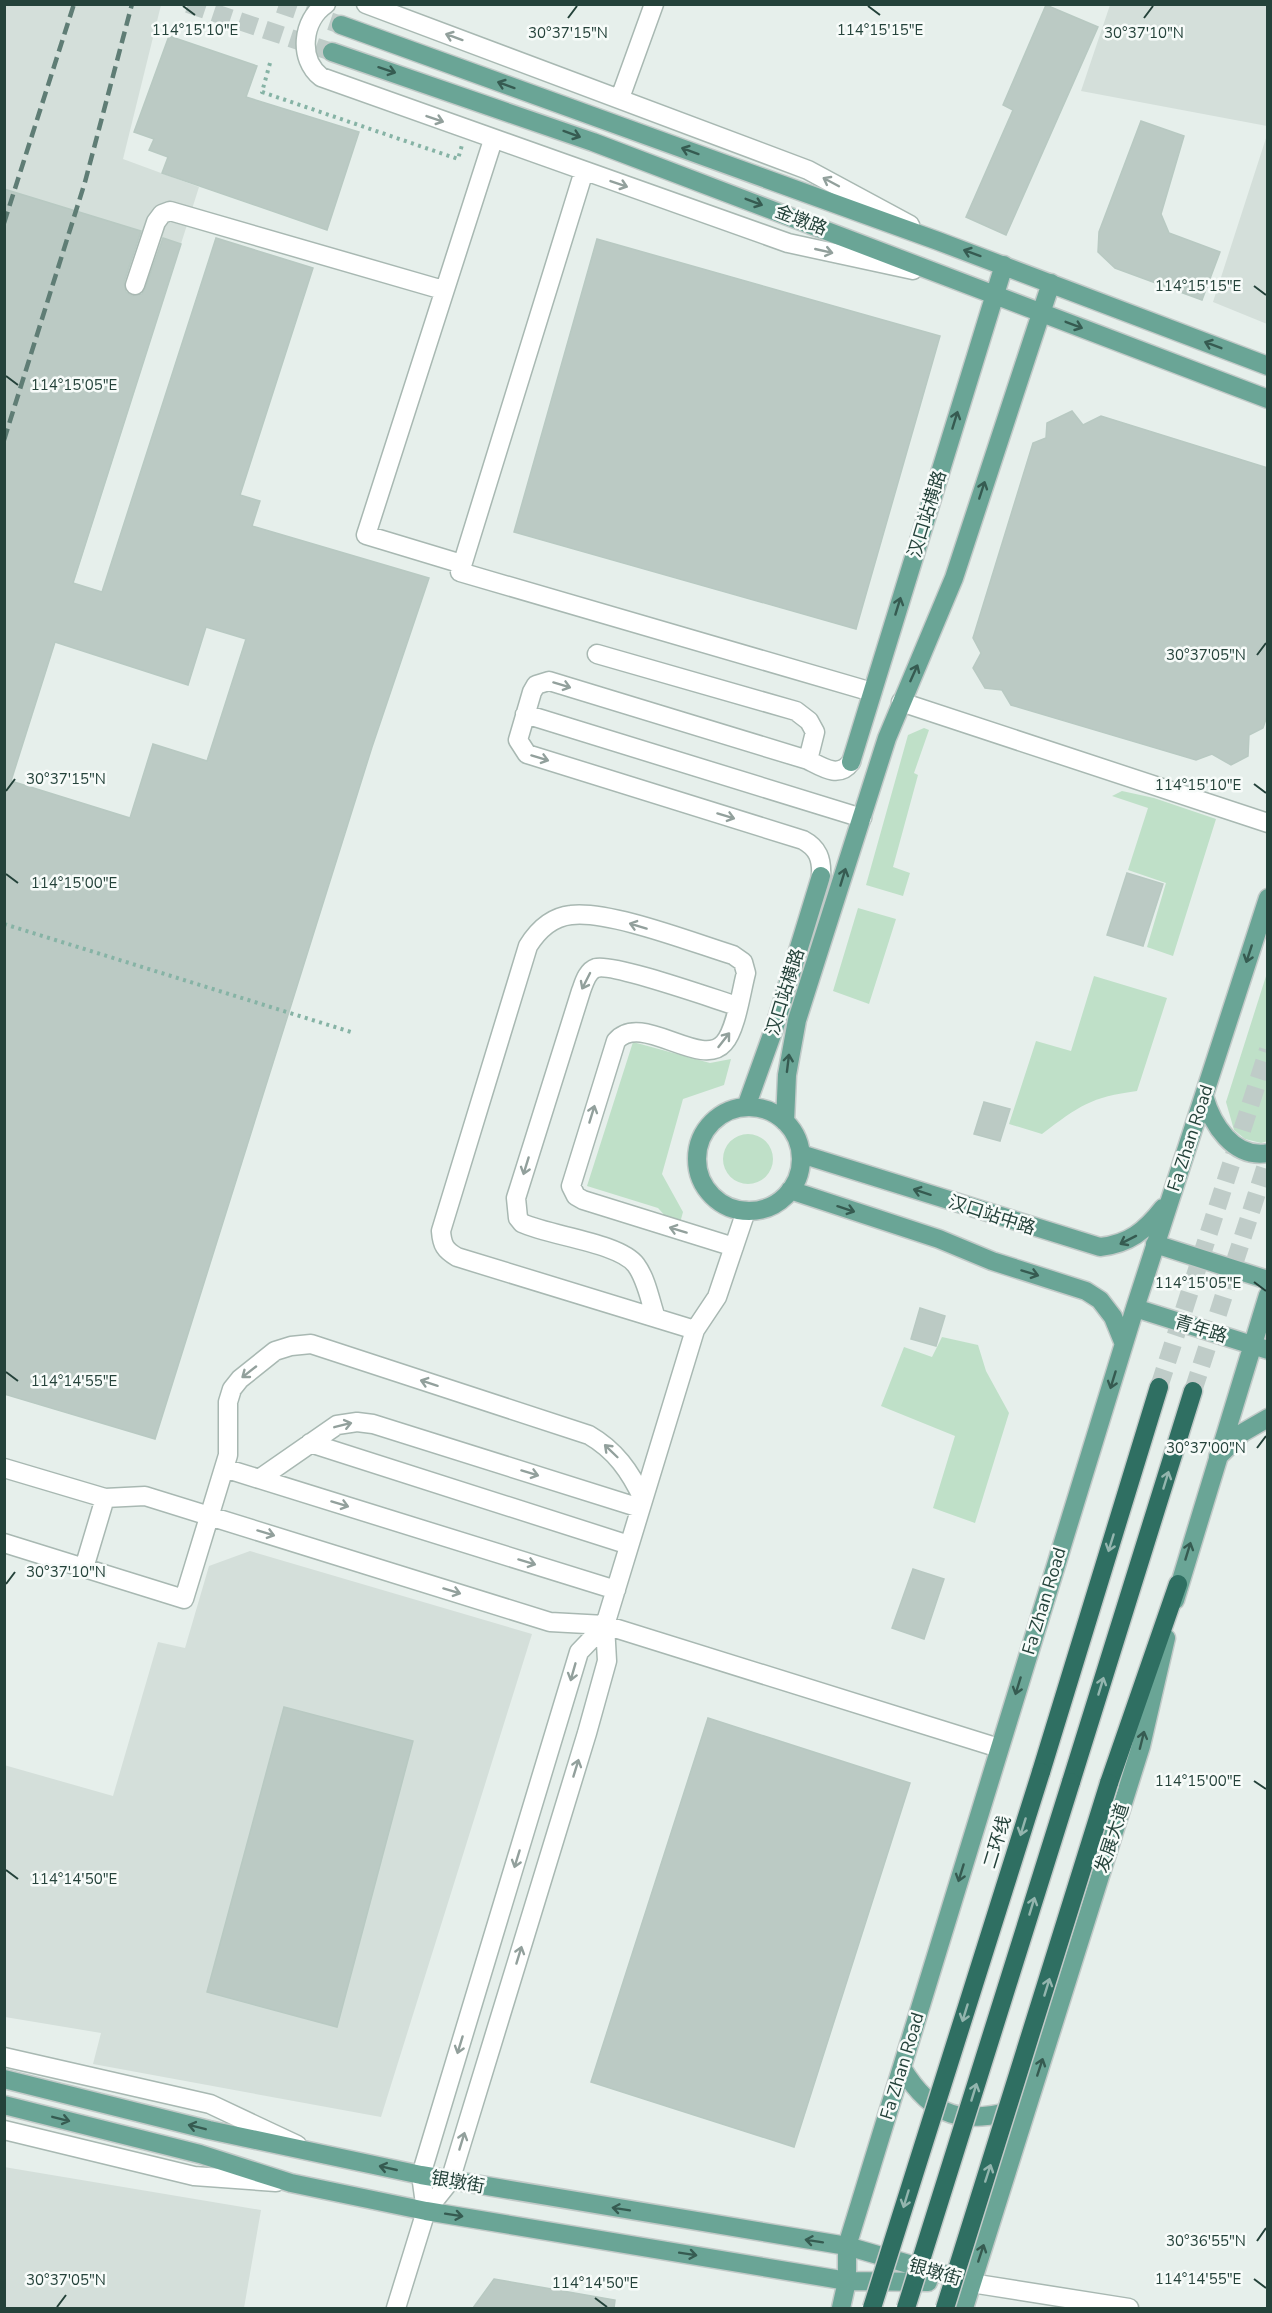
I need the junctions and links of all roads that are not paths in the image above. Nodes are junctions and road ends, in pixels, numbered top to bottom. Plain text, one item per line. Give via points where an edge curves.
1 (326, 4) edge
2 (366, 4) edge
3 (654, 4) edge
4 (341, 25) tunnel mouth
5 (332, 52) tunnel mouth
6 (620, 98) junction
7 (492, 140) junction
8 (584, 171) junction
9 (938, 240) junction
10 (1004, 265) junction
11 (937, 274) junction
12 (1051, 283) junction
13 (135, 285) dead end
14 (443, 290) junction
15 (994, 295) junction
16 (1041, 312) junction
17 (1268, 366) edge
18 (1268, 399) edge
19 (462, 564) junction
20 (597, 654) dead end
21 (872, 692) junction
22 (901, 702) junction
23 (525, 714) junction
24 (808, 760) junction
25 (851, 762) joint
26 (862, 818) junction
27 (1268, 823) edge
28 (821, 876) joint
29 (1268, 898) edge
30 (737, 1006) junction
31 (1203, 1096) junction
32 (746, 1107) junction
33 (785, 1122) junction
34 (1268, 1153) edge
35 (801, 1154) junction
36 (790, 1190) junction
37 (1170, 1200) junction
38 (746, 1211) junction
39 (1155, 1244) junction
40 (734, 1247) junction
41 (1268, 1280) edge
42 (1268, 1295) edge
43 (1135, 1308) junction
44 (656, 1318) junction
45 (695, 1330) junction
46 (1124, 1344) junction
47 (1259, 1348) edge
48 (1160, 1387) tunnel mouth
49 (1193, 1391) tunnel mouth
50 (1268, 1418) edge
51 (310, 1443) junction
52 (1217, 1458) junction
53 (225, 1467) junction
54 (4, 1468) edge
55 (259, 1479) junction
56 (105, 1498) junction
57 (642, 1503) junction
58 (210, 1516) junction
59 (4, 1543) edge
60 (629, 1545) junction
61 (84, 1568) junction
62 (1178, 1584) junction
63 (616, 1590) junction
64 (606, 1625) junction
65 (999, 1748) junction
66 (4, 2057) edge
67 (902, 2068) junction
68 (4, 2079) edge
69 (4, 2105) edge
70 (1028, 2107) junction
71 (4, 2130) edge
72 (304, 2148) junction
73 (421, 2175) junction
74 (450, 2181) junction
75 (291, 2183) junction
76 (426, 2211) junction
77 (847, 2246) junction
78 (847, 2281) junction
79 (971, 2283) junction
80 (396, 2308) edge
81 (841, 2308) edge
82 (872, 2308) edge
83 (906, 2308) edge
84 (945, 2308) edge
85 (964, 2308) edge
86 (1129, 2308) edge

1 -> 7 street via 308,25 306,49 312,69 344,87
6 -> 2 street
3 - 6 street
9 -> 4 main road, 金墩路
5 -> 11 main road, 金墩路 via 593,142
9 -> 6 street via 808,170
7 - 8 street
7 - 14 street
8 -> 11 street via 788,243
8 - 19 street
10 -> 9 main road, 金墩路
10 - 12 main road, 金墩路
10 - 15 main road, 汉口站横路
11 - 15 main road, 金墩路
12 - 16 main road
17 -> 12 main road, 金墩路
13 - 14 street via 156,222 170,211
14 - 19 street via 366,535
15 - 16 main road, 金墩路
21 -> 15 main road, 汉口站横路
16 -> 18 main road, 金墩路
22 -> 16 main road via 954,578
19 - 21 street via 460,572
20 - 24 street via 796,711 815,732
21 - 25 main road, 汉口站横路
22 - 26 main road
22 - 27 street
23 -> 24 street via 536,686 549,681
23 - 26 street
23 -> 28 street via 518,740 527,754 803,840 820,856
24 - 25 street via 838,772
33 -> 26 main road via 787,1076 797,1020
28 - 32 main road, 汉口站横路
29 -> 31 main road, Fa Zhan Road
40 -> 30 street via 583,1200 571,1186 613,1049 622,1034 637,1032 713,1050 729,1035
30 -> 44 street via 621,971 597,968 590,972 516,1198 522,1223 631,1259 643,1276
30 -> 44 street via 747,973 743,962 733,955 597,915 570,915 544,926 528,946 441,1231 442,1243 457,1257
31 - 34 main road via 1209,1115 1230,1142 1246,1151
31 - 37 main road, Fa Zhan Road
32 - 33 main road via 774,1113
32 - 38 main road via 732,1110 709,1126 698,1152 698,1167 709,1192 732,1208
33 - 35 main road via 793,1131
35 - 36 main road via 797,1179
37 -> 35 main road, 汉口站中路 via 1136,1237 1100,1247
36 - 38 main road via 771,1206
36 -> 46 main road via 1086,1291 1100,1300 1113,1317
37 - 39 main road, Fa Zhan Road
38 - 40 street
39 - 41 main road
39 - 43 main road, Fa Zhan Road
40 - 45 street via 717,1297
42 - 47 main road, 发展大道
43 - 46 main road, Fa Zhan Road
43 - 47 main road, 青年路
44 - 45 street
45 - 57 street
46 -> 65 main road, Fa Zhan Road
47 - 52 main road, 发展大道
48 -> 82 highway, 二环线, bridge
83 -> 49 highway, bridge
50 - 52 main road via 1242,1433
51 - 55 street
51 -> 57 street via 337,1425 373,1424
51 - 60 street
62 -> 52 main road, 发展大道
53 - 55 street
57 -> 53 street via 624,1465 589,1435 311,1344 275,1351 232,1389
53 - 58 street
54 - 56 street
55 -> 63 street
56 - 58 street via 146,1496
56 - 61 street
57 - 60 street
58 - 61 street via 184,1599
58 -> 64 street via 550,1622
59 - 61 street
60 - 63 street
70 -> 62 main road, 发展大道 via 1141,1746
84 -> 62 highway, bridge via 1109,1783
63 - 64 street
64 - 65 street
64 -> 73 street via 579,1652
74 -> 64 street via 602,1682 607,1661
65 -> 67 main road, Fa Zhan Road
66 - 72 street via 210,2104
67 - 70 main road via 931,2105 954,2115 980,2118
67 - 77 main road, Fa Zhan Road
72 -> 68 main road, 银墩街 via 209,2130
69 -> 75 main road, 银墩街 via 200,2154
79 -> 70 main road, 发展大道
71 - 75 street via 194,2176
73 -> 72 main road, 银墩街
73 - 74 main road, 银墩街
73 - 76 street
74 - 76 street
77 -> 74 main road, 银墩街
75 - 76 main road, 银墩街
76 -> 78 main road, 银墩街
76 - 80 street
77 - 78 main road, Fa Zhan Road
77 - 79 main road, 银墩街
78 - 79 main road, 银墩街
78 - 81 main road, Fa Zhan Road
79 - 85 main road, 发展大道
79 - 86 street

